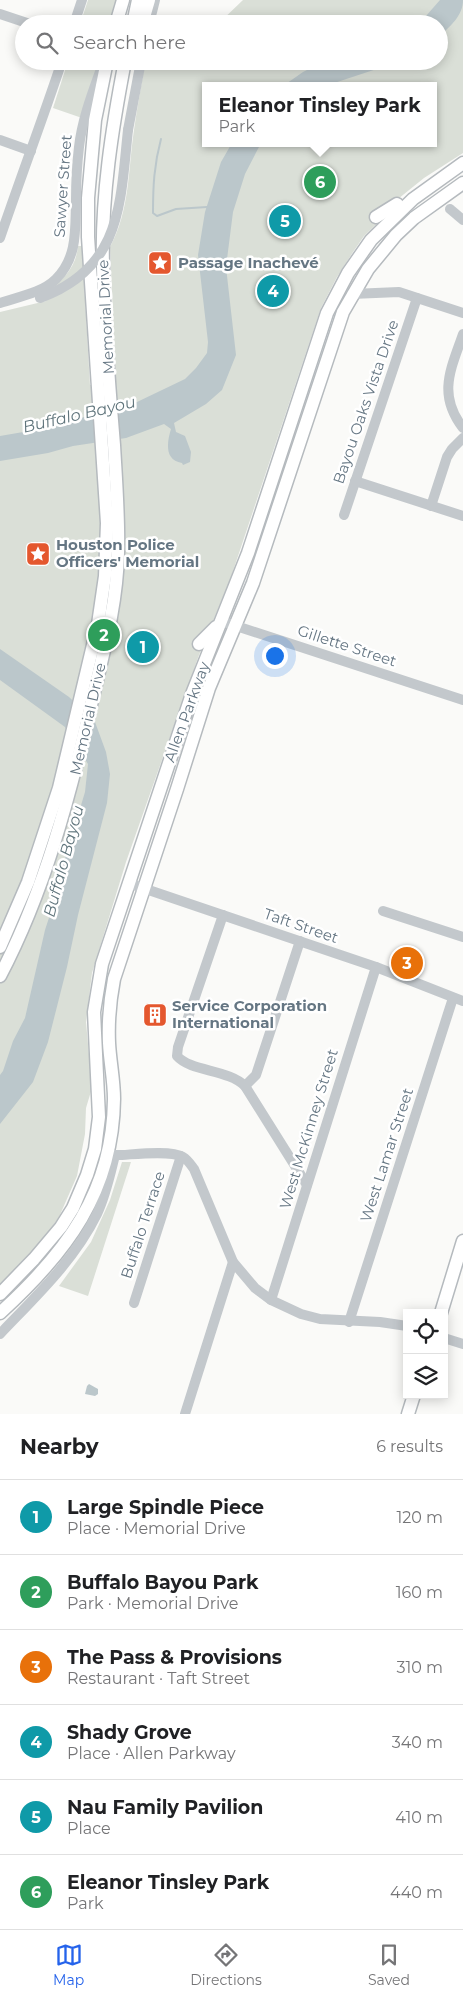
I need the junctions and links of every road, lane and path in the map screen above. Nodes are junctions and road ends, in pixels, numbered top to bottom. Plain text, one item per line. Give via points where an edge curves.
1 (82, 0) edge
2 (123, 0) edge
3 (138, 0) edge
4 (149, 0) edge
5 (155, 0) edge
6 (0, 14) edge
7 (77, 15) edge
8 (119, 15) edge
9 (135, 15) edge
10 (145, 15) edge
11 (151, 15) edge
12 (15, 19) edge
13 (59, 70) edge
14 (101, 70) edge
15 (104, 70) edge
16 (123, 70) edge
17 (127, 70) edge
18 (139, 70) edge
19 (117, 98) junction
20 (0, 140) edge
21 (31, 151) junction
22 (463, 163) edge
23 (451, 172) junction
24 (463, 182) edge
25 (450, 209) dead end
26 (376, 216) dead end
27 (463, 220) edge
28 (0, 238) edge
29 (352, 294) junction
30 (417, 298) junction
31 (0, 303) edge
32 (0, 307) edge
33 (463, 312) edge
34 (463, 334) edge
35 (102, 373) junction
36 (463, 428) edge
37 (463, 438) edge
38 (355, 481) junction
39 (431, 506) junction
40 (344, 515) dead end
41 (463, 516) edge
42 (221, 621) junction
43 (235, 626) junction
44 (199, 644) dead end
45 (87, 696) junction
46 (463, 700) edge
47 (128, 883) junction
48 (143, 888) junction
49 (383, 911) dead end
50 (223, 914) junction
51 (463, 937) edge
52 (300, 942) junction
53 (0, 947) edge
54 (376, 967) junction
55 (0, 976) edge
56 (458, 999) edge
57 (245, 1086) junction
58 (114, 1100) junction
59 (115, 1155) junction
60 (181, 1156) junction
61 (307, 1185) junction
62 (463, 1242) edge
63 (233, 1262) junction
64 (0, 1294) edge
65 (271, 1300) junction
66 (11, 1303) junction
67 (134, 1303) dead end
68 (442, 1309) edge
69 (0, 1313) edge
70 (0, 1317) edge
71 (349, 1322) junction
72 (403, 1325) edge
73 (0, 1334) edge
74 (448, 1339) edge
75 (463, 1344) edge
76 (413, 1399) edge
77 (185, 1414) edge
78 (408, 1414) edge

1 - 7 street
2 - 8 main road
3 - 9 main road
4 - 10 main road
5 - 11 street
6 - 12 street
13 - 21 street
14 - 31 street, Sawyer Street via 91,96 79,146 76,230 71,258 50,284
15 - 35 main road, Memorial Drive via 88,198 89,267
16 - 19 main road, Memorial Drive
17 - 19 main road
18 - 32 street, bridge via 128,130 120,203 109,238 95,262 76,280 55,293
19 - 35 main road, Memorial Drive via 103,233
20 - 21 street
21 - 28 street
22 - 23 main road, Allen Parkway
23 - 26 main road via 420,186 390,210
23 - 42 main road, Allen Parkway via 413,198 380,230 356,259 340,286 320,331 248,553
24 - 29 main road, Allen Parkway via 396,235
25 - 27 street
29 - 30 street via 399,292
29 - 43 main road, Allen Parkway via 337,328 253,583
30 - 33 street
30 - 38 street, Bayou Oaks Vista Drive
34 - 36 street via 448,381 448,398
35 - 45 main road, Memorial Drive via 110,477 105,576
37 - 39 street via 447,457
38 - 39 street
38 - 40 street, Bayou Oaks Vista Drive
39 - 41 street
42 - 43 street, Gillette Street
42 - 44 main road
42 - 47 main road, Allen Parkway via 192,694
43 - 46 street, Gillette Street
43 - 48 main road, Allen Parkway via 209,688
45 - 53 main road, Memorial Drive via 43,839
45 - 55 main road, Memorial Drive via 70,791 52,852 24,926
47 - 48 street, Taft Street
47 - 64 main road, Allen Parkway via 97,989 94,1012 99,1117 90,1167 61,1227
48 - 50 street, Taft Street
48 - 58 main road, Allen Parkway via 114,979 110,1005 109,1044
49 - 51 street
50 - 52 street, Taft Street
50 - 57 street via 176,1052 180,1060 238,1079
52 - 54 street, Taft Street
52 - 57 street via 256,1075
54 - 56 street, Taft Street
54 - 61 street, West McKinney Street
56 - 71 street, West Lamar Street
57 - 61 street
58 - 59 main road
58 - 66 main road, Allen Parkway via 105,1165 83,1217 61,1248
59 - 60 street
59 - 73 street via 97,1213 72,1256
60 - 63 street via 194,1169
60 - 67 street, Buffalo Terrace
61 - 65 street, West McKinney Street
62 - 68 main road
63 - 65 street via 255,1288
63 - 77 street
65 - 71 street via 320,1320
66 - 69 main road, Allen Parkway
66 - 70 main road
71 - 72 street
74 - 75 street
76 - 78 main road

